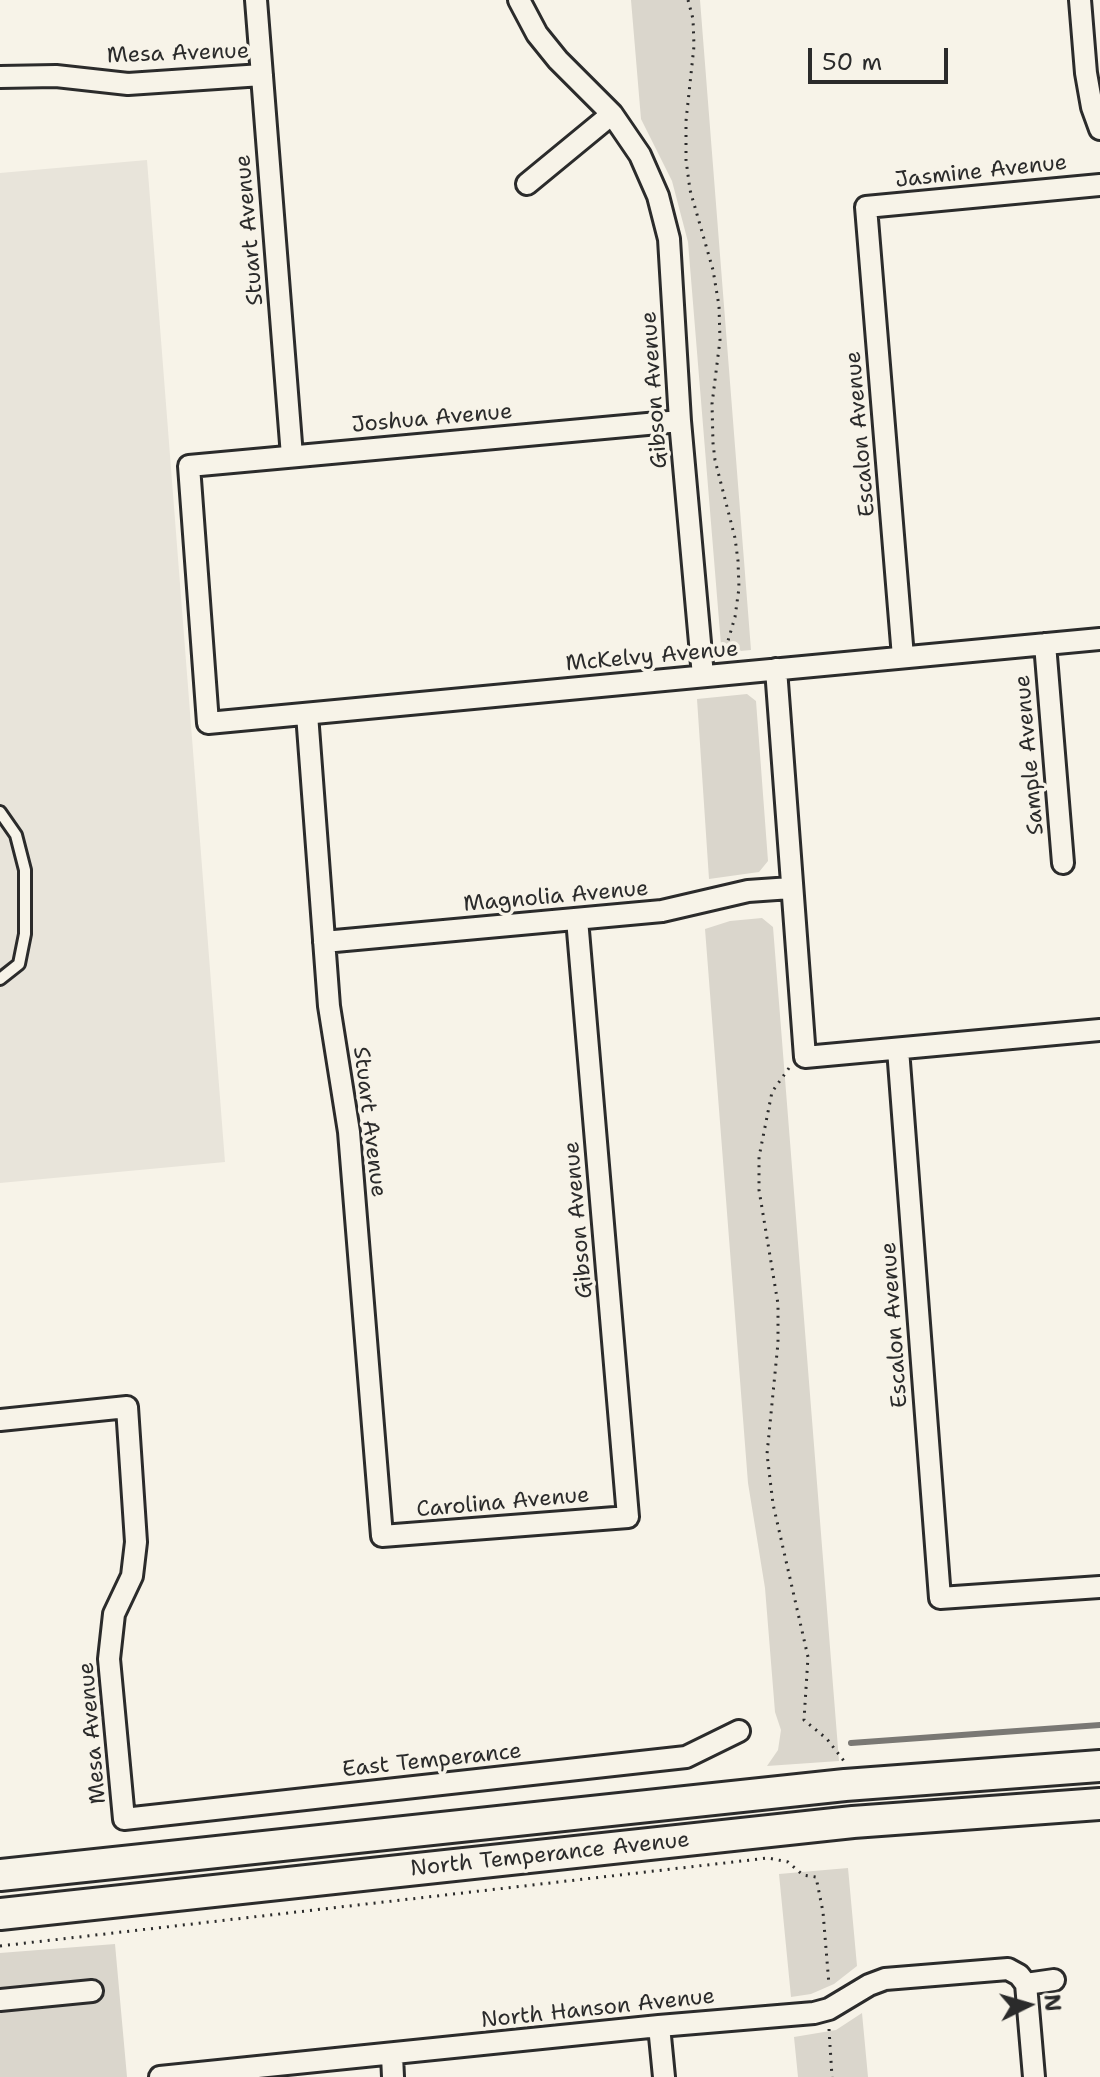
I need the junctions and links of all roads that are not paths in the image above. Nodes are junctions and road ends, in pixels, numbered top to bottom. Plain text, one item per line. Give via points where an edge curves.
1 (256, 0) edge
2 (519, 0) edge
3 (1080, 0) edge
4 (262, 75) junction
5 (0, 77) edge
6 (612, 114) junction
7 (1100, 129) edge
8 (527, 184) dead end
9 (1100, 185) edge
10 (866, 207) joint
11 (680, 421) junction
12 (292, 456) junction
13 (1100, 639) edge
14 (1045, 644) junction
15 (903, 657) junction
16 (776, 669) junction
17 (703, 676) junction
18 (307, 714) junction
19 (208, 723) joint
20 (0, 812) edge
21 (1063, 863) dead end
22 (791, 888) junction
23 (577, 919) junction
24 (324, 942) junction
25 (0, 979) edge
26 (1100, 1030) edge
27 (898, 1049) junction
28 (0, 1420) edge
29 (628, 1517) joint
30 (382, 1536) joint
31 (1100, 1587) edge
32 (739, 1731) dead end
33 (1100, 1766) edge
34 (1100, 1804) edge
35 (124, 1819) joint
36 (0, 1875) edge
37 (0, 1914) edge
38 (1054, 1980) dead end
39 (1026, 1984) junction
40 (92, 1991) dead end
41 (0, 2000) edge
42 (659, 2026) junction
43 (392, 2055) junction
44 (160, 2077) edge
45 (393, 2077) edge
46 (664, 2077) edge
47 (1034, 2077) edge

1 - 4 street, Stuart Avenue
2 - 6 street, Gibson Avenue via 537,34
3 - 7 street via 1086,73
4 - 5 street, Mesa Avenue via 128,84 56,76
4 - 12 street, Stuart Avenue
6 - 8 street
6 - 11 street, Gibson Avenue via 640,155 669,239
9 - 10 street, Jasmine Avenue
10 - 15 street, Escalon Avenue
11 - 12 street, Joshua Avenue
11 - 17 street, Gibson Avenue
12 - 19 street, Joshua Avenue via 189,466
13 - 14 street, McKelvy Avenue
14 - 15 street, McKelvy Avenue
14 - 21 street, Sample Avenue
15 - 16 street, McKelvy Avenue
16 - 17 street, McKelvy Avenue
16 - 22 street
17 - 18 street, McKelvy Avenue
18 - 19 street, McKelvy Avenue
18 - 24 street, Stuart Avenue
20 - 25 lane via 16,835 25,870 25,934 19,964
22 - 23 street, Magnolia Avenue via 735,893 662,911
22 - 27 street via 805,1057
23 - 24 street, Magnolia Avenue
23 - 29 street, Gibson Avenue
24 - 30 street, Stuart Avenue via 354,1186
26 - 27 street
27 - 31 street, Escalon Avenue via 940,1598
28 - 35 street, Mesa Avenue via 127,1407 136,1542 132,1576 114,1614 109,1659
29 - 30 street, Carolina Avenue
32 - 35 street, East Temperance via 686,1757
33 - 36 main road, North Temperance Avenue via 845,1785
34 - 37 main road, North Temperance Avenue via 853,1822
38 - 39 street
39 - 42 street, North Hanson Avenue via 1008,1969 885,1979 814,2013
39 - 47 street
40 - 41 street
42 - 43 street, North Hanson Avenue
42 - 46 street
43 - 44 street, North Hanson Avenue
43 - 45 street

